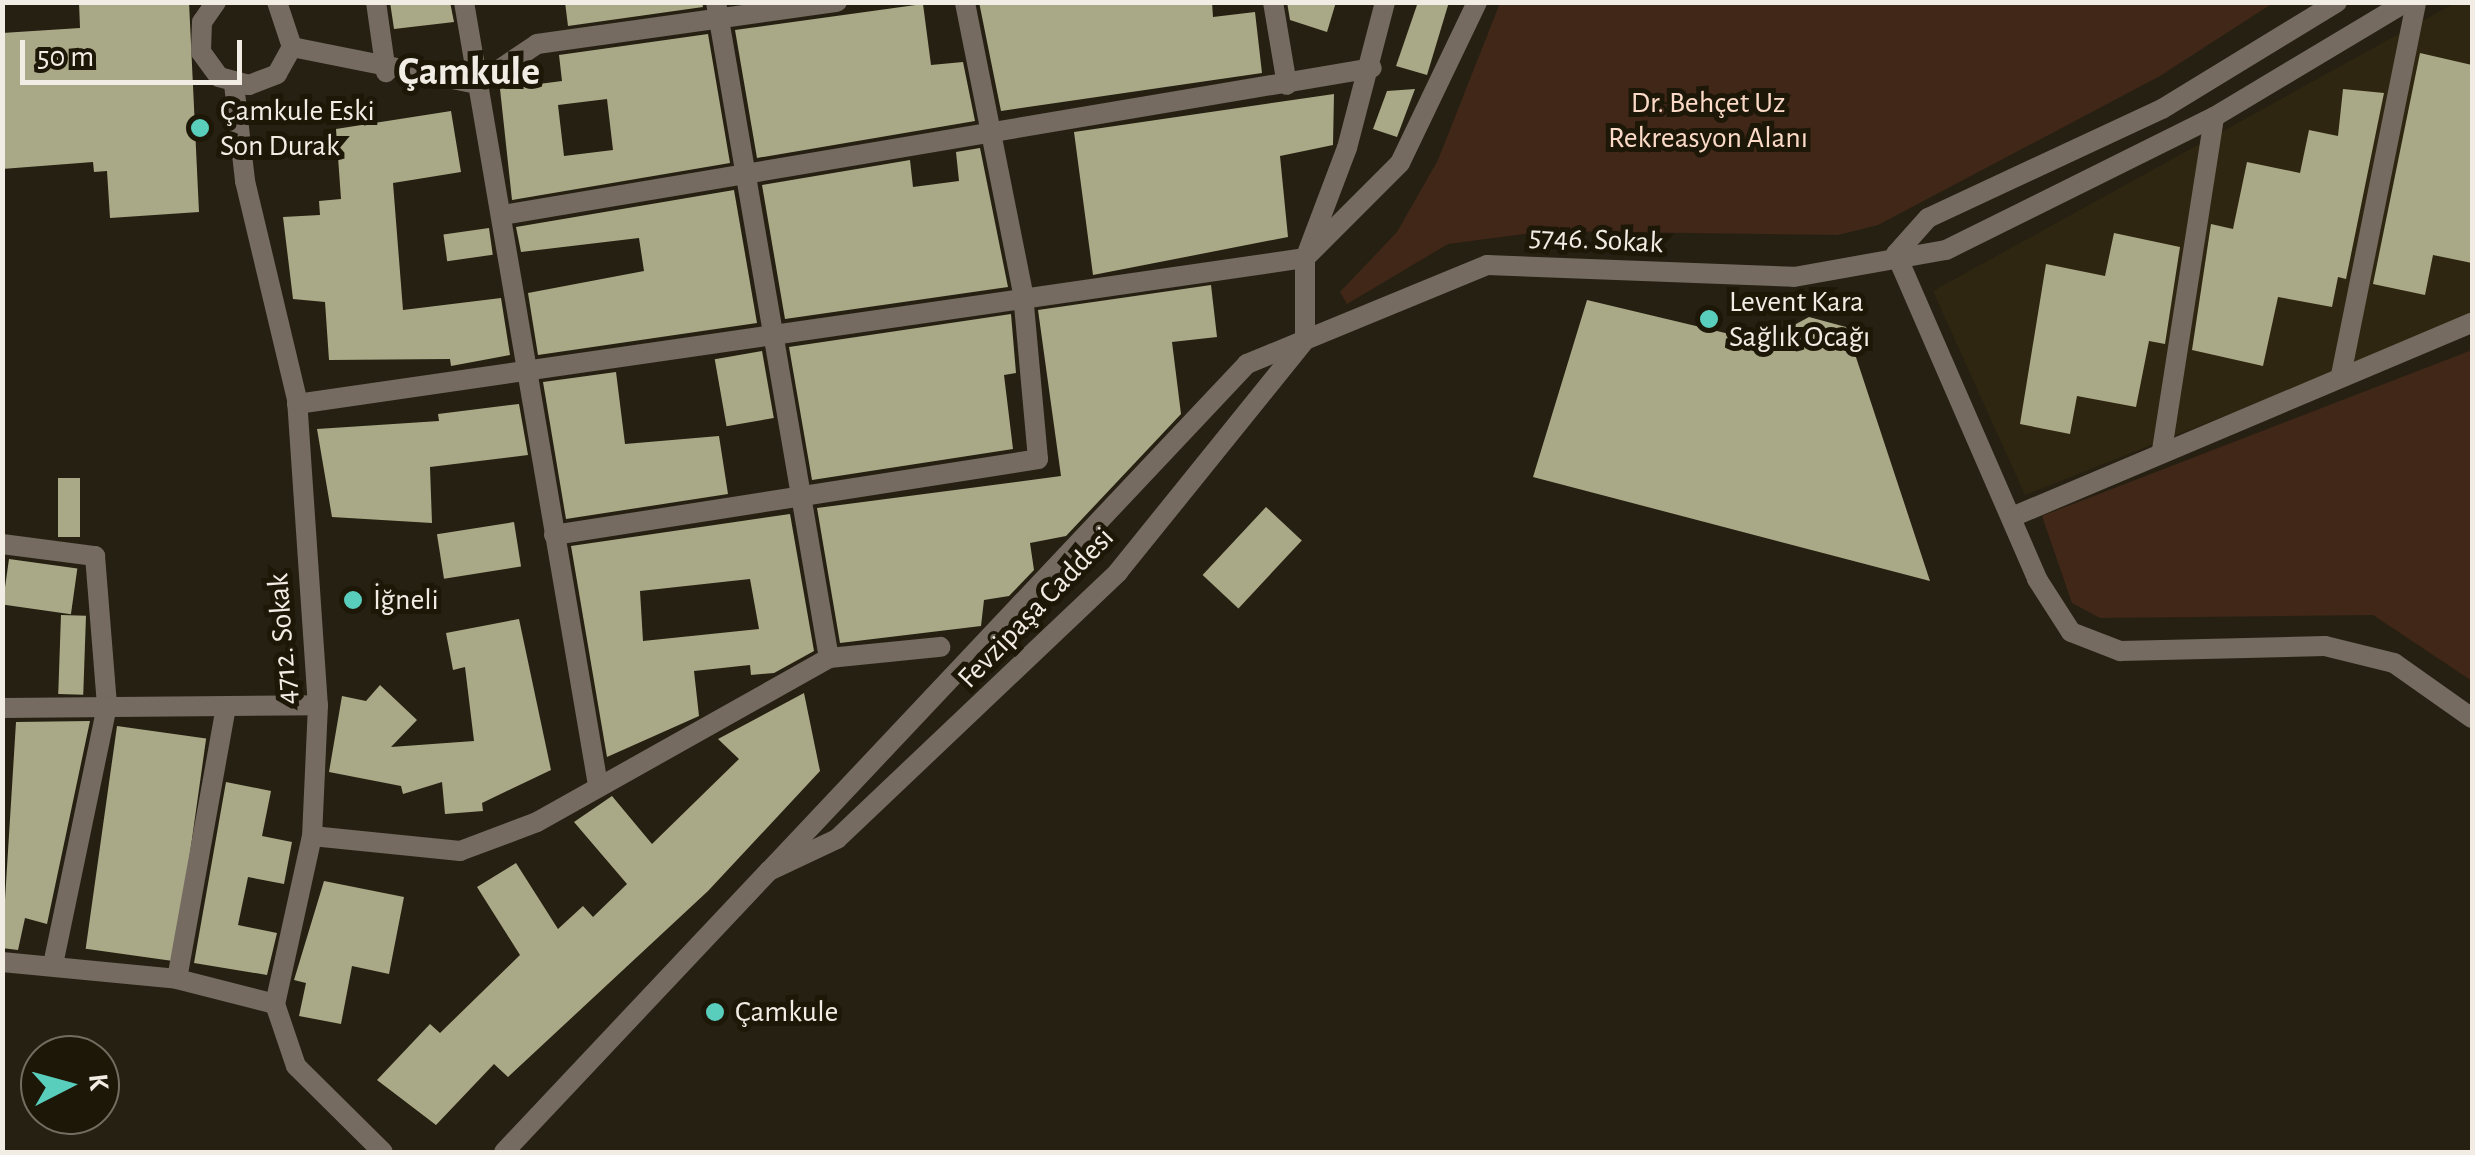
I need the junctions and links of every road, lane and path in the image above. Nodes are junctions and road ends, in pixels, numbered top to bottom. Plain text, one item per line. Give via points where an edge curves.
1 (216, 2) edge
2 (277, 2) edge
3 (376, 2) edge
4 (464, 2) edge
5 (837, 2) edge
6 (965, 2) edge
7 (1273, 2) edge
8 (1386, 2) edge
9 (1477, 2) edge
10 (2337, 2) edge
11 (2406, 2) edge
12 (2416, 2) edge
13 (718, 13) edge
14 (292, 46) junction
15 (1372, 68) junction
16 (386, 72) junction
17 (234, 84) junction
18 (478, 84) junction
19 (1288, 86) junction
20 (2214, 116) junction
21 (989, 132) junction
22 (752, 174) junction
23 (502, 215) junction
24 (1896, 254) junction
25 (1305, 258) junction
26 (1023, 293) junction
27 (2472, 323) edge
28 (778, 334) junction
29 (1305, 340) junction
30 (529, 372) junction
31 (2340, 375) junction
32 (297, 404) junction
33 (2162, 450) junction
34 (806, 501) junction
35 (2012, 517) junction
36 (554, 535) junction
37 (2, 544) edge
38 (940, 647) dead end
39 (829, 658) junction
40 (107, 706) junction
41 (226, 706) junction
42 (318, 706) junction
43 (2, 708) edge
44 (2472, 718) edge
45 (598, 785) junction
46 (312, 836) junction
47 (769, 871) junction
48 (2, 962) edge
49 (53, 964) junction
50 (177, 979) junction
51 (274, 1004) junction
52 (383, 1152) edge
53 (504, 1152) edge

1 - 17 street via 202,22 202,52
2 - 14 street
3 - 16 street
4 - 18 street
5 - 13 street
6 - 21 street
7 - 19 street
8 - 15 street
9 - 25 street via 1400,162
10 - 24 street via 2162,109 1928,218
11 - 20 street, 5746. Sokak
12 - 31 street
13 - 18 street via 537,44
13 - 22 street
14 - 16 street
14 - 17 street via 278,74
15 - 19 street
15 - 25 street
16 - 18 street
17 - 32 street, 4712. Sokak via 245,181
18 - 23 street
19 - 21 street
20 - 24 street, 5746. Sokak via 1946,250
20 - 33 street
21 - 22 street
21 - 26 street
22 - 23 street
22 - 28 street
23 - 30 street
24 - 29 street, 5746. Sokak via 1794,278 1486,265
24 - 35 street
25 - 26 street
25 - 29 street
26 - 28 street
26 - 34 street via 1038,459
27 - 31 street
28 - 30 street
28 - 34 street
29 - 47 street, Fevzipaşa Caddesi via 1247,364
29 - 47 street, Fevzipaşa Caddesi via 1118,572 1030,663 836,839
30 - 32 street
30 - 36 street
31 - 33 street
32 - 42 street, 4712. Sokak
33 - 35 street
34 - 36 street
34 - 39 street
35 - 44 street via 2053,609 2090,641 2120,651 2325,646 2394,663
36 - 45 street
37 - 40 street via 95,556
38 - 39 street
39 - 45 street
40 - 41 street
40 - 43 street
40 - 49 street
41 - 42 street
41 - 50 street
42 - 46 street, 4712. Sokak
45 - 46 street via 538,822 460,851
46 - 51 street, 4712. Sokak
47 - 53 street, Fevzipaşa Caddesi
48 - 49 street
49 - 50 street
50 - 51 street
51 - 52 street via 296,1066

